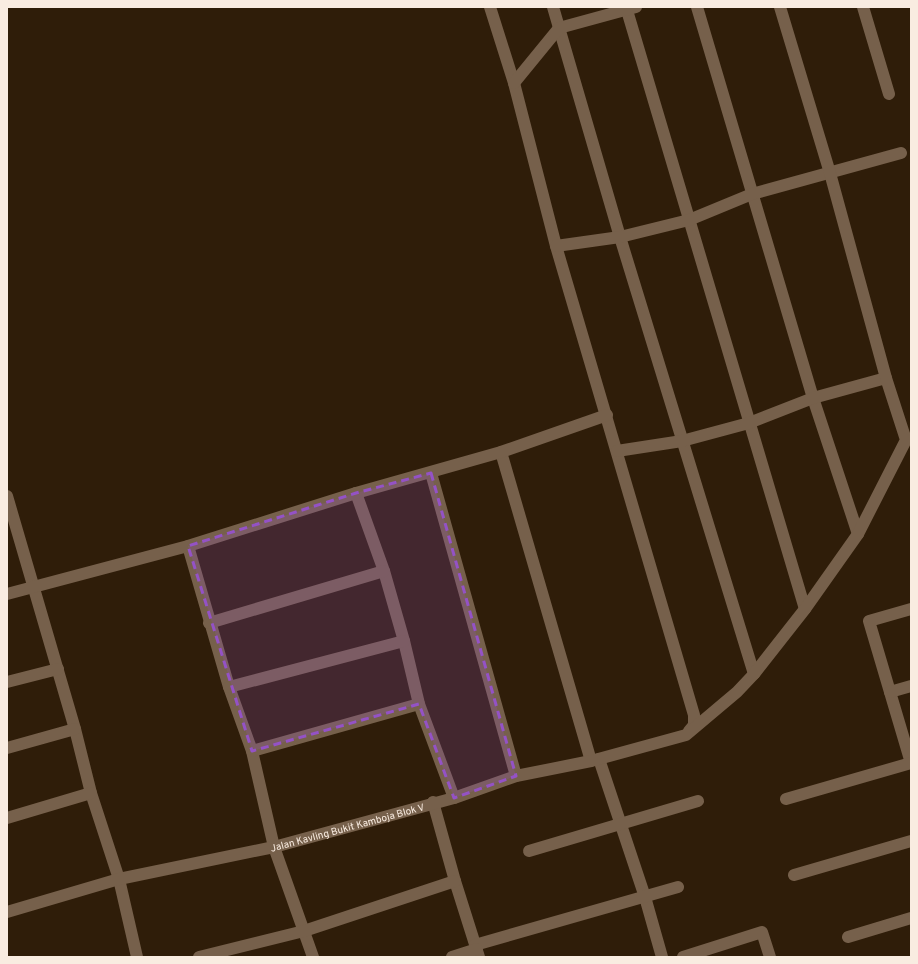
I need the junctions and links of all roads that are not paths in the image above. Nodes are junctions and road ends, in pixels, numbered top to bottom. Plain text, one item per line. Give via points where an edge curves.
1 (490, 7) edge
2 (553, 7) edge
3 (697, 7) edge
4 (780, 7) edge
5 (863, 7) edge
6 (629, 8) edge
7 (559, 28) junction
8 (514, 83) junction
9 (889, 94) dead end
10 (901, 153) dead end
11 (830, 173) junction
12 (752, 194) junction
13 (689, 220) junction
14 (620, 237) junction
15 (556, 246) junction
16 (886, 378) junction
17 (813, 398) junction
18 (606, 415) junction
19 (749, 423) junction
20 (682, 441) junction
21 (617, 451) junction
22 (501, 452) junction
23 (431, 473) junction
24 (356, 493) junction
25 (7, 496) edge
26 (858, 534) junction
27 (188, 546) junction
28 (384, 571) junction
29 (33, 588) junction
30 (7, 594) edge
31 (805, 609) junction
32 (911, 609) edge
33 (209, 623) junction
34 (404, 641) junction
35 (58, 668) junction
36 (754, 674) junction
37 (7, 682) edge
38 (911, 686) edge
39 (229, 687) junction
40 (890, 692) junction
41 (419, 704) junction
42 (75, 729) junction
43 (686, 735) junction
44 (7, 748) edge
45 (252, 751) junction
46 (595, 760) junction
47 (911, 763) edge
48 (516, 776) junction
49 (91, 793) junction
50 (454, 798) junction
51 (786, 799) dead end
52 (698, 801) dead end
53 (433, 802) junction
54 (7, 818) edge
55 (621, 824) junction
56 (911, 841) edge
57 (274, 847) junction
58 (528, 851) dead end
59 (794, 875) dead end
60 (119, 879) junction
61 (455, 881) junction
62 (678, 887) dead end
63 (645, 897) junction
64 (7, 912) edge
65 (911, 918) edge
66 (304, 931) junction
67 (848, 937) dead end
68 (477, 950) edge
69 (137, 957) edge
70 (199, 957) edge
71 (313, 957) edge
72 (452, 957) edge
73 (662, 957) edge
74 (683, 957) edge
75 (770, 957) edge

1 - 8 street
2 - 7 street
3 - 12 street
4 - 11 street
5 - 9 street
6 - 7 street
6 - 13 street
7 - 8 street
7 - 14 street
8 - 15 street
10 - 11 street
11 - 12 street
11 - 16 street
12 - 13 street
12 - 17 street
13 - 14 street
13 - 19 street
14 - 15 street
14 - 20 street
15 - 18 street
16 - 17 street
16 - 26 street via 906,440
17 - 19 street
17 - 26 street
18 - 21 street
18 - 22 street
19 - 20 street
19 - 31 street
20 - 21 street
20 - 36 street
21 - 43 street via 694,715 694,725
22 - 23 street
22 - 46 street
23 - 24 street
23 - 48 street
24 - 27 street
24 - 28 street
25 - 29 street
26 - 31 street
27 - 29 street
27 - 33 street
28 - 33 street
28 - 34 street
29 - 30 street
29 - 35 street
31 - 36 street
32 - 40 street via 869,622
33 - 39 street
34 - 39 street
34 - 41 street
35 - 37 street
35 - 42 street
36 - 43 street
38 - 40 street
39 - 45 street
40 - 47 street
41 - 45 street
41 - 50 street
42 - 44 street
42 - 49 street
43 - 46 street, Jalan Kavling Bukit Kamboja Blok V
45 - 57 street
46 - 48 street, Jalan Kavling Bukit Kamboja Blok V
46 - 55 street
47 - 51 street
48 - 50 street, Jalan Kavling Bukit Kamboja Blok V
49 - 54 street
49 - 60 street
50 - 53 street, Jalan Kavling Bukit Kamboja Blok V
52 - 55 street
53 - 57 street, Jalan Kavling Bukit Kamboja Blok V
53 - 61 street
55 - 58 street
55 - 63 street
56 - 59 street
57 - 60 street, Jalan Kavling Bukit Kamboja Blok V
57 - 66 street
60 - 64 street, Jalan Kavling Bukit Kamboja Blok V
60 - 69 street
61 - 66 street
61 - 68 street
62 - 63 street
63 - 68 street
63 - 73 street
65 - 67 street
66 - 70 street
66 - 71 street
68 - 72 street
74 - 75 street via 762,932

